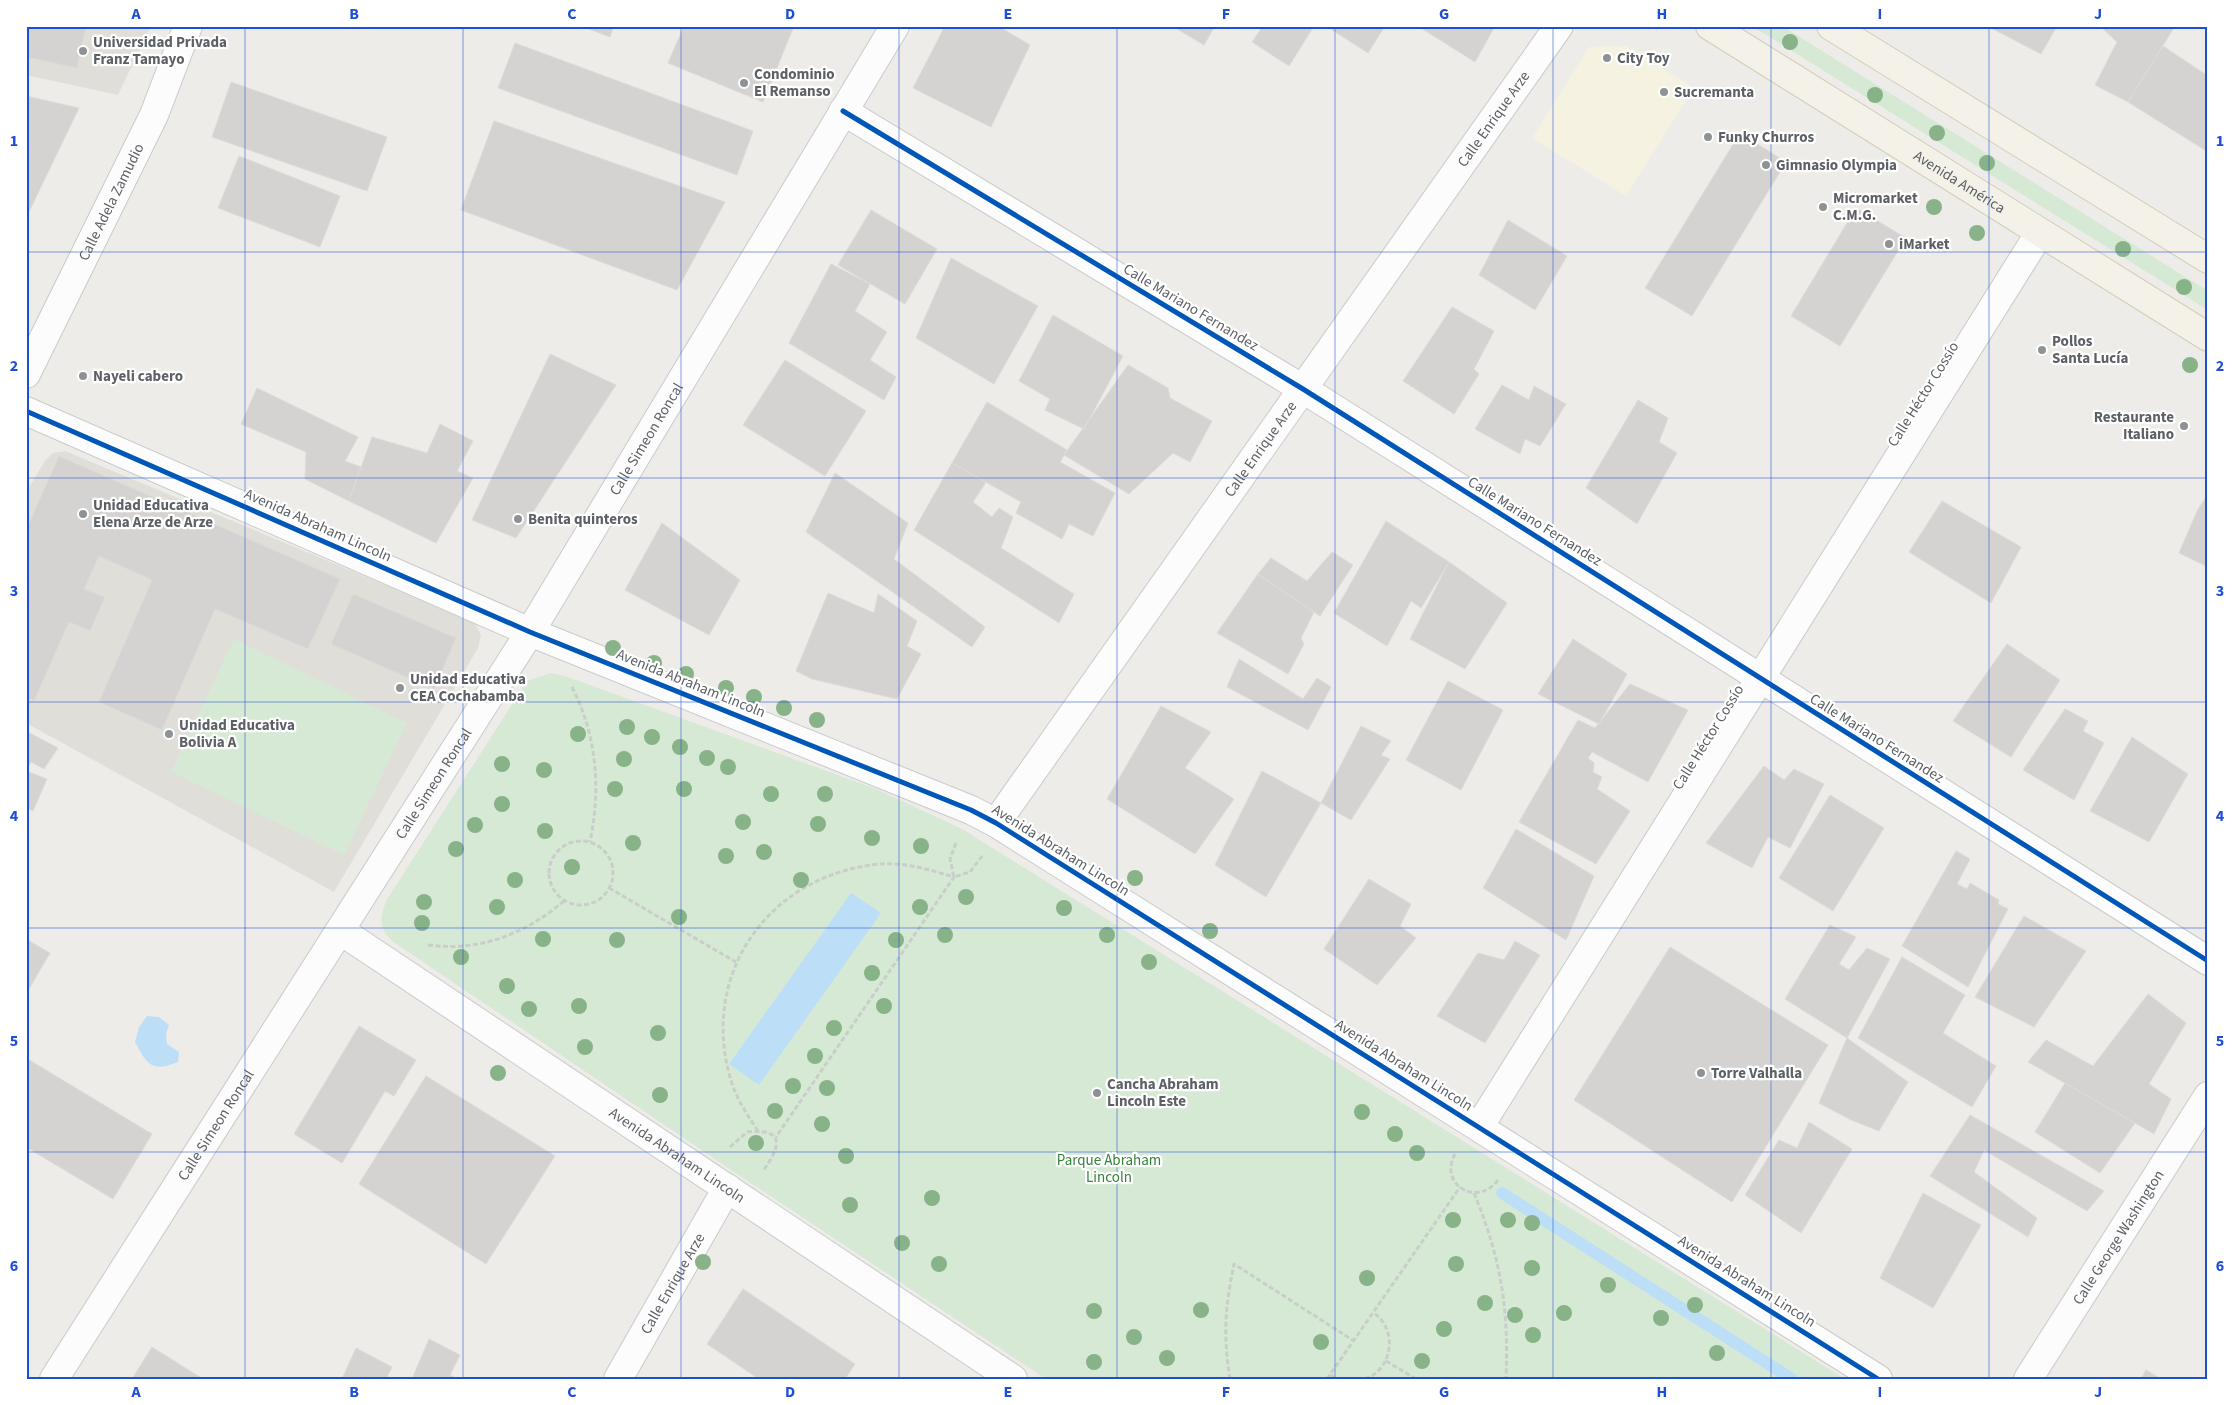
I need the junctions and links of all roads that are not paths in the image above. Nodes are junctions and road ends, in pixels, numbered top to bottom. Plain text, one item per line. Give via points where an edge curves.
1 (188, 26) edge
2 (895, 26) edge
3 (1559, 26) edge
4 (1710, 26) edge
5 (1831, 26) edge
6 (843, 112) junction
7 (2040, 234) junction
8 (2208, 260) edge
9 (2208, 337) edge
10 (26, 374) edge
11 (1303, 389) junction
12 (26, 411) edge
13 (530, 632) junction
14 (1759, 678) junction
15 (996, 824) junction
16 (341, 931) junction
17 (2208, 961) edge
18 (2208, 1096) edge
19 (1479, 1128) junction
20 (727, 1188) junction
21 (54, 1379) edge
22 (618, 1379) edge
23 (1013, 1379) edge
24 (1878, 1379) edge
25 (2028, 1379) edge

1 - 10 street, Calle Adela Zamudio via 154,114
2 - 6 street, Calle Simeon Roncal
3 - 11 street, Calle Enrique Arze
4 - 7 main road, Avenida América
5 - 8 main road
6 - 11 street, Calle Mariano Fernandez
6 - 13 street, Calle Simeon Roncal
7 - 9 main road, Avenida América
7 - 14 street, Calle Héctor Cossío
11 - 14 street, Calle Mariano Fernandez
11 - 15 street, Calle Enrique Arze
12 - 13 street, Avenida Abraham Lincoln
13 - 15 street, Avenida Abraham Lincoln via 971,810
13 - 16 street, Calle Simeon Roncal
14 - 17 street, Calle Mariano Fernandez
14 - 19 street, Calle Héctor Cossío
15 - 19 street, Avenida Abraham Lincoln
16 - 20 street, Avenida Abraham Lincoln
16 - 21 street, Calle Simeon Roncal
18 - 25 street, Calle George Washington
19 - 24 street, Avenida Abraham Lincoln
20 - 22 street, Calle Enrique Arze
20 - 23 street, Avenida Abraham Lincoln

